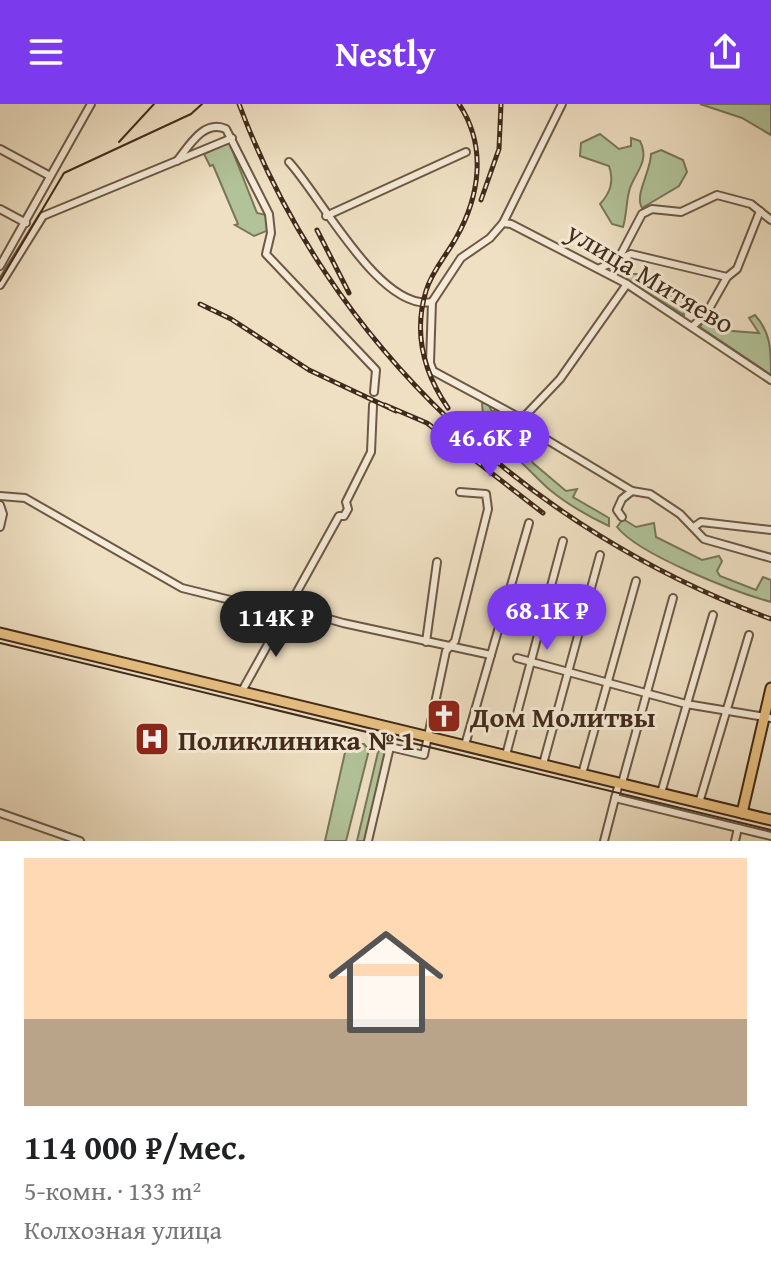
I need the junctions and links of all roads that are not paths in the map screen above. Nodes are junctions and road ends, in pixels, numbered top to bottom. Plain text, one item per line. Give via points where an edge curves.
1 (91, 104) edge
2 (562, 104) edge
3 (232, 138) junction
4 (0, 149) edge
5 (466, 152) dead end
6 (177, 161) junction
7 (289, 162) dead end
8 (50, 176) junction
9 (0, 209) edge
10 (760, 211) junction
11 (326, 216) junction
12 (771, 220) edge
13 (24, 222) junction
14 (503, 223) junction
15 (33, 227) junction
16 (620, 256) junction
17 (0, 266) edge
18 (600, 268) junction
19 (727, 277) junction
20 (627, 284) junction
21 (0, 285) edge
22 (432, 302) junction
23 (693, 326) junction
24 (771, 380) edge
25 (374, 392) dead end
26 (373, 405) dead end
27 (522, 419) junction
28 (632, 491) junction
29 (460, 492) dead end
30 (0, 496) edge
31 (0, 505) edge
32 (622, 517) dead end
33 (529, 523) dead end
34 (0, 527) edge
35 (694, 527) junction
36 (771, 530) edge
37 (563, 541) dead end
38 (600, 555) dead end
39 (771, 558) edge
40 (437, 562) dead end
41 (636, 581) dead end
42 (673, 598) dead end
43 (285, 610) junction
44 (713, 615) dead end
45 (0, 633) edge
46 (749, 635) dead end
47 (426, 642) junction
48 (451, 645) junction
49 (491, 655) junction
50 (517, 658) dead end
51 (529, 661) junction
52 (569, 671) junction
53 (608, 681) junction
54 (771, 688) edge
55 (242, 691) junction
56 (647, 692) junction
57 (686, 704) junction
58 (727, 708) junction
59 (768, 717) edge
60 (428, 736) junction
61 (465, 745) junction
62 (506, 755) junction
63 (543, 764) junction
64 (582, 774) junction
65 (621, 783) junction
66 (661, 793) junction
67 (615, 798) junction
68 (699, 803) junction
69 (742, 813) junction
70 (0, 814) edge
71 (771, 820) edge
72 (738, 828) junction
73 (771, 836) edge
74 (80, 841) edge
75 (368, 841) edge
76 (604, 841) edge
77 (735, 841) edge

1 - 8 street
2 - 14 street
3 - 6 street
3 - 6 street via 215,126 195,138
3 - 25 street via 269,214 266,254 376,370
4 - 8 street
5 - 11 street
6 - 15 street via 46,215
7 - 11 street
8 - 13 street
9 - 13 street
10 - 12 street, улица Митяево
10 - 16 street, улица Митяево via 717,195 681,212 652,209 628,233
10 - 19 street via 740,262
11 - 22 street via 406,300
13 - 15 street
13 - 17 street
14 - 18 street, улица Митяево
14 - 22 street via 461,258
15 - 21 street
16 - 18 street
16 - 19 street via 640,255
18 - 20 street, улица Митяево
19 - 23 street
20 - 23 street, улица Митяево
20 - 27 street via 560,379
22 - 27 street via 433,371
23 - 24 street, улица Митяево
26 - 43 street via 371,452 344,516 339,516
27 - 28 street via 539,435
28 - 32 street via 619,504
28 - 35 street via 650,494
29 - 48 street via 486,494 488,509
30 - 43 street via 25,498 182,588
31 - 34 street
33 - 49 street
35 - 36 street via 701,522
35 - 39 street via 704,539
37 - 51 street
38 - 52 street
40 - 47 street
41 - 53 street
42 - 56 street
43 - 47 street
43 - 55 street
44 - 57 street
45 - 55 main road
46 - 58 street
47 - 48 street
48 - 49 street
48 - 60 street
49 - 61 street
50 - 51 street
51 - 52 street
51 - 62 street
52 - 53 street
52 - 63 street
53 - 56 street
53 - 64 street
54 - 59 main road
55 - 60 main road
56 - 57 street
56 - 65 street
57 - 58 street
57 - 66 street
58 - 59 street
58 - 68 street
59 - 69 main road
60 - 61 main road
60 - 75 street via 424,755 390,747
61 - 62 main road
62 - 63 main road
63 - 64 main road
64 - 65 main road
65 - 66 main road
65 - 67 street
66 - 68 main road
67 - 72 street
67 - 76 street
68 - 69 main road
69 - 71 main road
70 - 74 street
72 - 73 street
72 - 77 street

